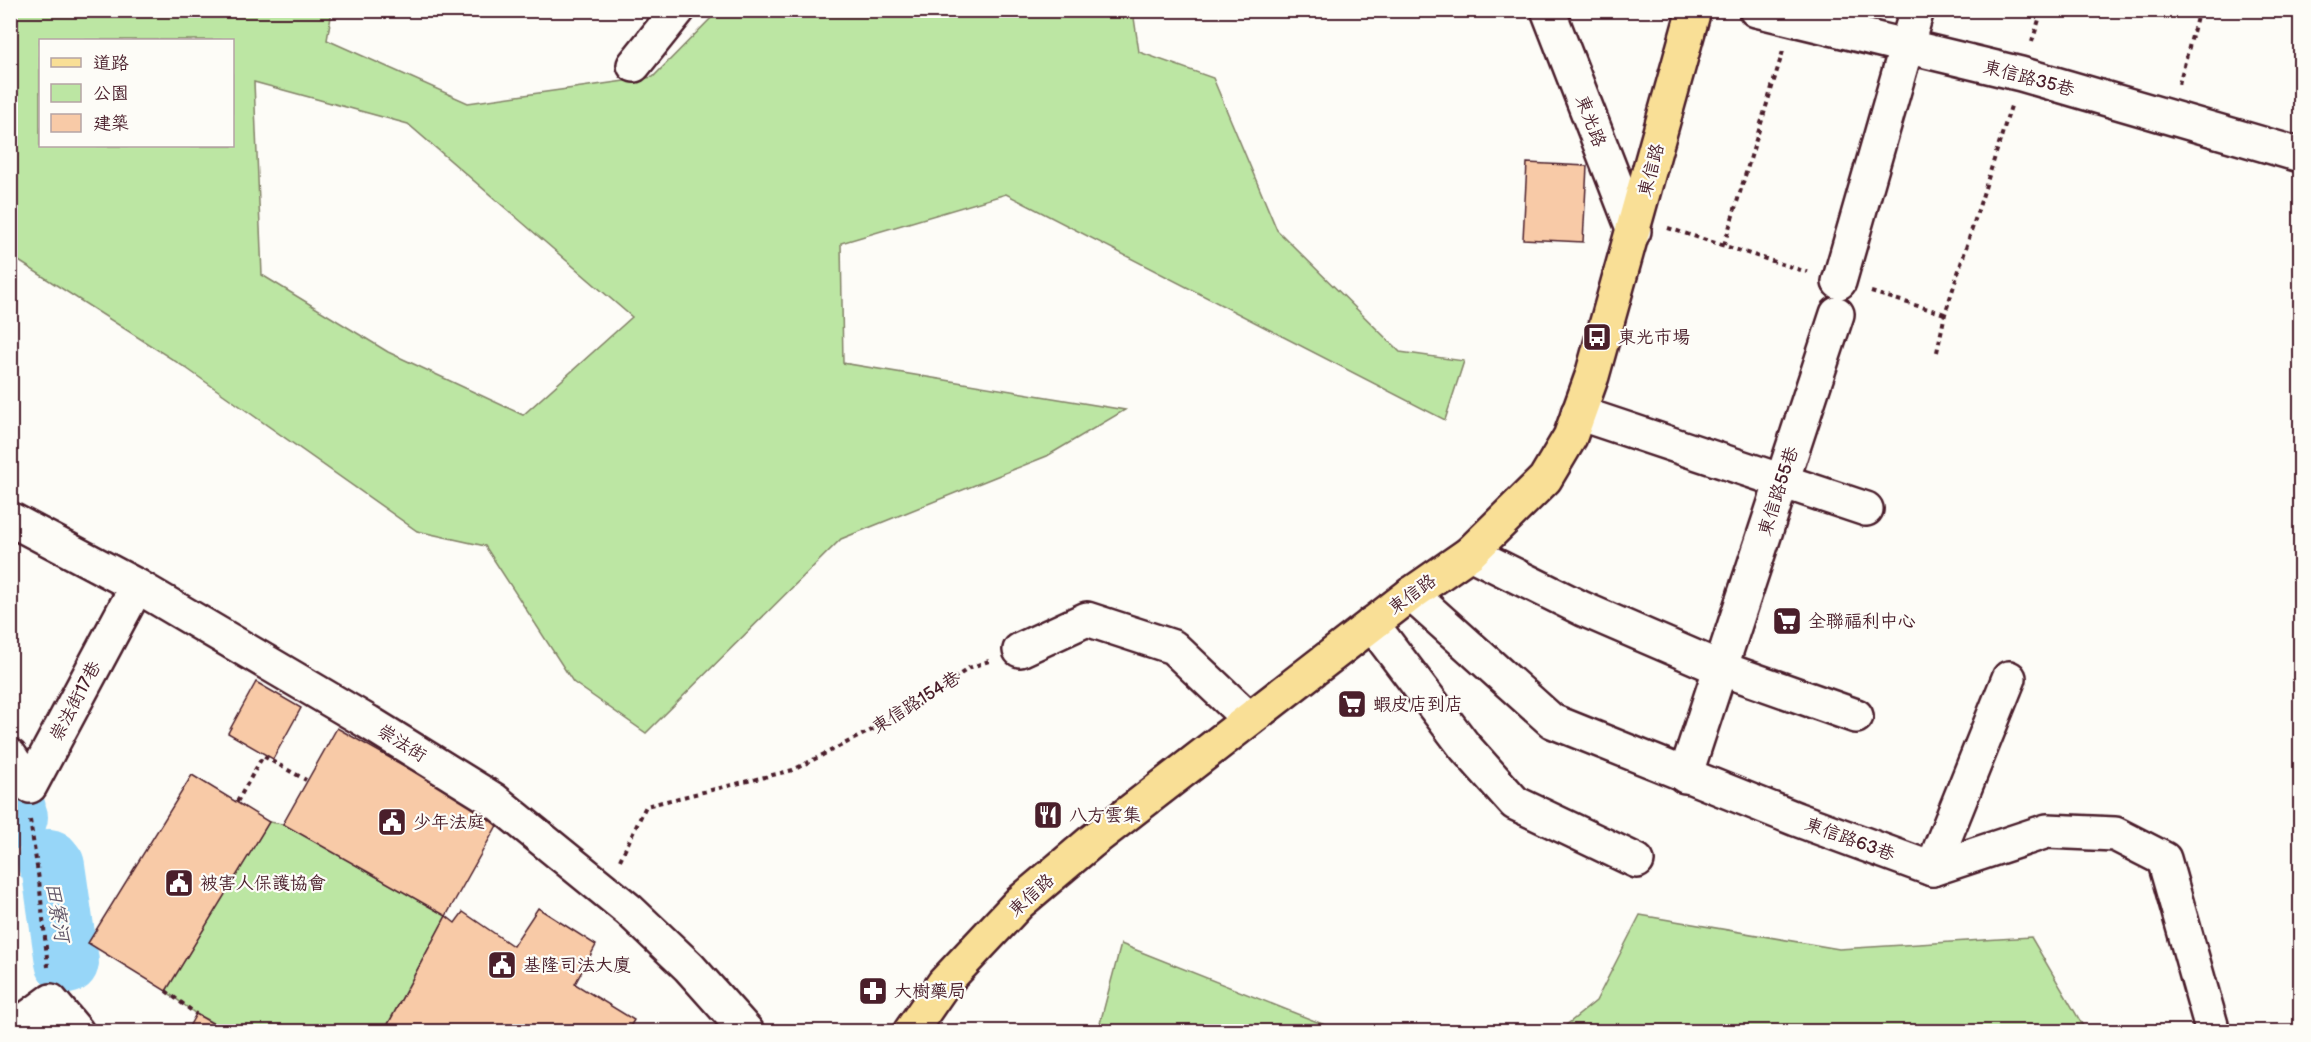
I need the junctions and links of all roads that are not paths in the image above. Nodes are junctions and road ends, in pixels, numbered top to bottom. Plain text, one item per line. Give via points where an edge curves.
1 (678, 10) edge
2 (1548, 10) edge
3 (1694, 10) edge
4 (1755, 10) edge
5 (1917, 10) edge
6 (1907, 47) junction
7 (634, 65) dead end
8 (2301, 155) edge
9 (1634, 231) junction
10 (1839, 282) road end
11 (1837, 314) dead end
12 (1578, 413) junction
13 (1782, 481) junction
14 (1866, 509) dead end
15 (10, 519) edge
16 (1470, 553) junction
17 (137, 586) junction
18 (1411, 594) junction
19 (1372, 624) junction
20 (1020, 650) road end
21 (1719, 668) junction
22 (2009, 678) dead end
23 (1857, 716) dead end
24 (1249, 719) junction
25 (10, 756) edge
26 (1685, 776) junction
27 (1637, 861) dead end
28 (1932, 869) junction
29 (10, 1031) edge
30 (77, 1032) edge
31 (747, 1032) edge
32 (910, 1032) edge
33 (2213, 1032) edge

1 - 7 street
2 - 9 street, 東光路
3 - 9 main road, 東信路
4 - 6 street, 東信路35巷
5 - 6 street
6 - 8 street, 東信路35巷 via 2021,74
6 - 10 street
9 - 12 main road, 東信路
11 - 13 street, 東信路55巷
12 - 13 street
12 - 16 main road, 東信路 via 1570,437 1545,479
13 - 14 street
13 - 21 street, 東信路55巷
15 - 17 street, 崇法街
16 - 18 main road, 東信路
16 - 21 street via 1583,609
17 - 25 street, 崇法街17巷 via 30,786
17 - 31 street, 崇法街 via 494,800 605,890 689,967
18 - 19 main road, 東信路
18 - 26 street, 東信路63巷 via 1552,721
19 - 24 main road, 東信路
19 - 27 street via 1465,747 1515,803
20 - 24 street via 1087,619 1173,647
21 - 23 street
21 - 26 street, 東信路55巷
22 - 28 street
24 - 32 main road, 東信路 via 1018,903 944,983
26 - 28 street, 東信路63巷
28 - 33 street via 2047,831 2115,834 2164,859
29 - 30 street via 51,1001

